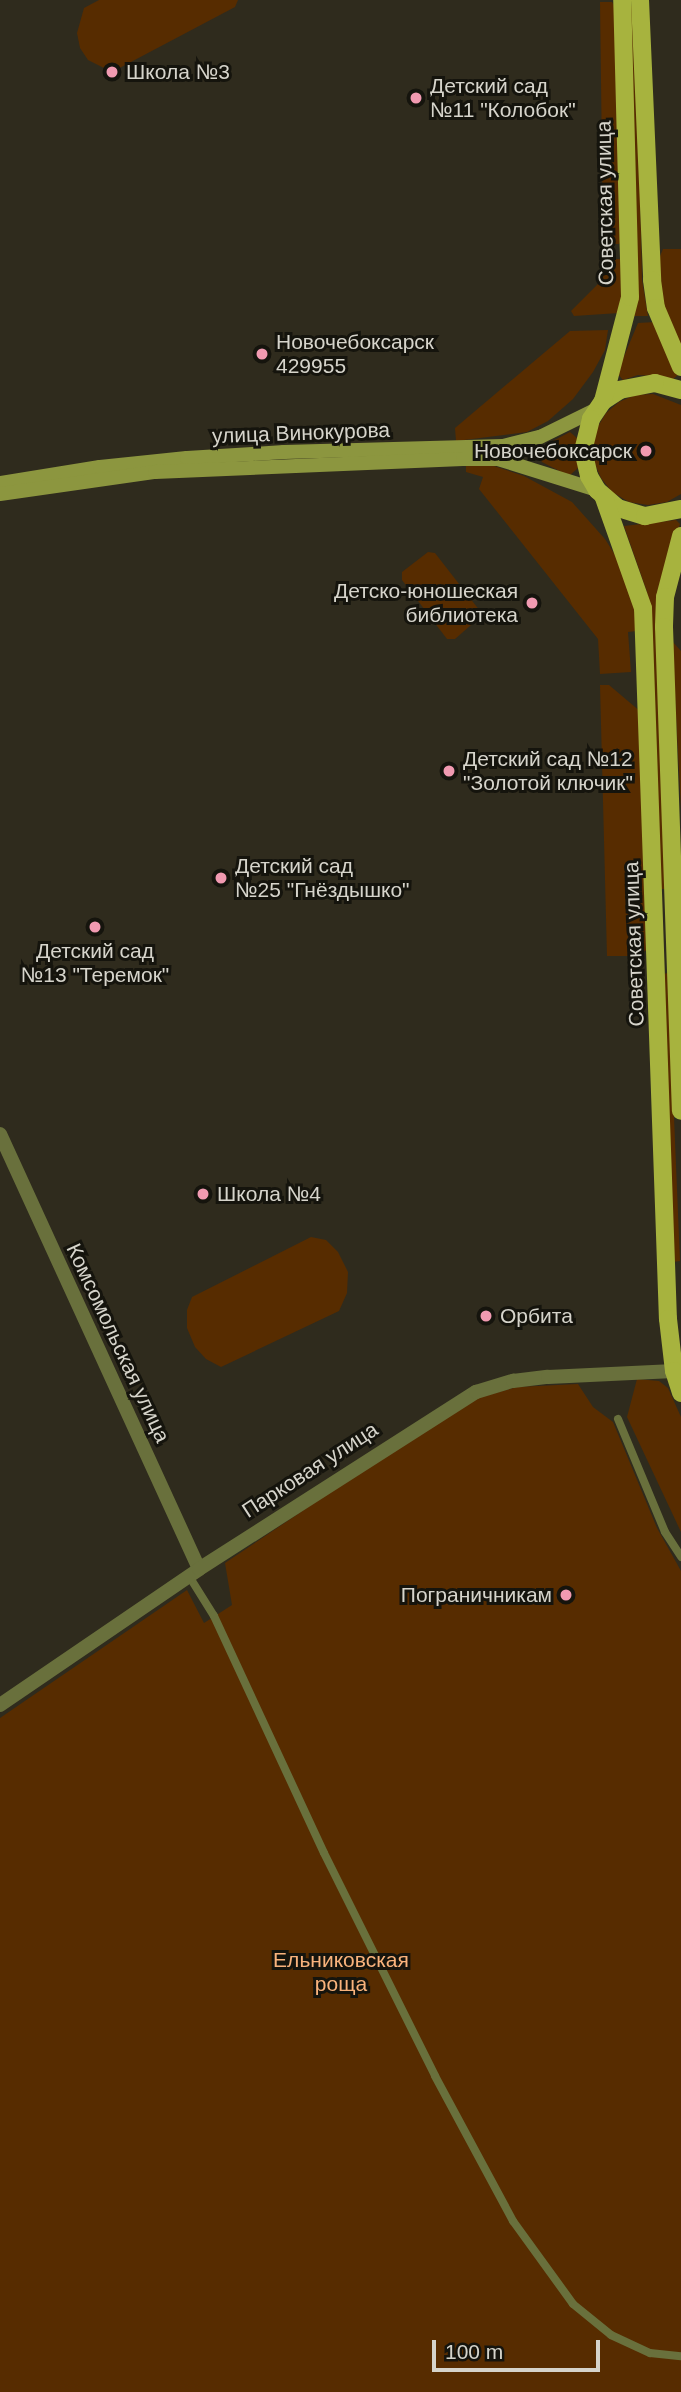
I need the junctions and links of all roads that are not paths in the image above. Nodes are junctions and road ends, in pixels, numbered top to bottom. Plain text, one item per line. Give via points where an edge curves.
1 (622, 0) edge
2 (640, 0) edge
3 (681, 367) edge
4 (681, 390) edge
5 (600, 405) junction
6 (0, 483) edge
7 (23, 484) junction
8 (0, 494) edge
9 (600, 494) junction
10 (681, 509) edge
11 (681, 536) edge
12 (681, 1111) edge
13 (0, 1134) edge
14 (677, 1370) edge
15 (681, 1393) edge
16 (618, 1419) dead end
17 (681, 1557) edge
18 (194, 1572) junction
19 (0, 1705) edge
20 (681, 2356) edge

1 - 5 main road, Советская улица via 630,297
2 - 3 main road, Советская улица via 652,280 656,308
4 - 5 main road via 641,383 620,390
5 - 7 main road, улица Винокурова via 540,437 503,446 243,454 100,467
5 - 9 main road, Советская улица via 587,427 583,450 589,476
6 - 7 main road, улица Винокурова
7 - 8 main road, улица Винокурова
7 - 9 main road, улица Винокурова via 155,472 486,459
9 - 10 main road via 618,508 645,516
9 - 14 main road, Советская улица via 638,587 644,620 668,1319
11 - 12 main road, Советская улица via 665,597 664,627
13 - 18 street, Комсомольская улица
14 - 15 main road, Советская улица
14 - 18 street, Парковая улица via 548,1377 476,1392
16 - 17 street via 665,1532
18 - 19 street, Парковая улица
18 - 20 street via 324,1853 513,2221 573,2304 611,2335 650,2353

